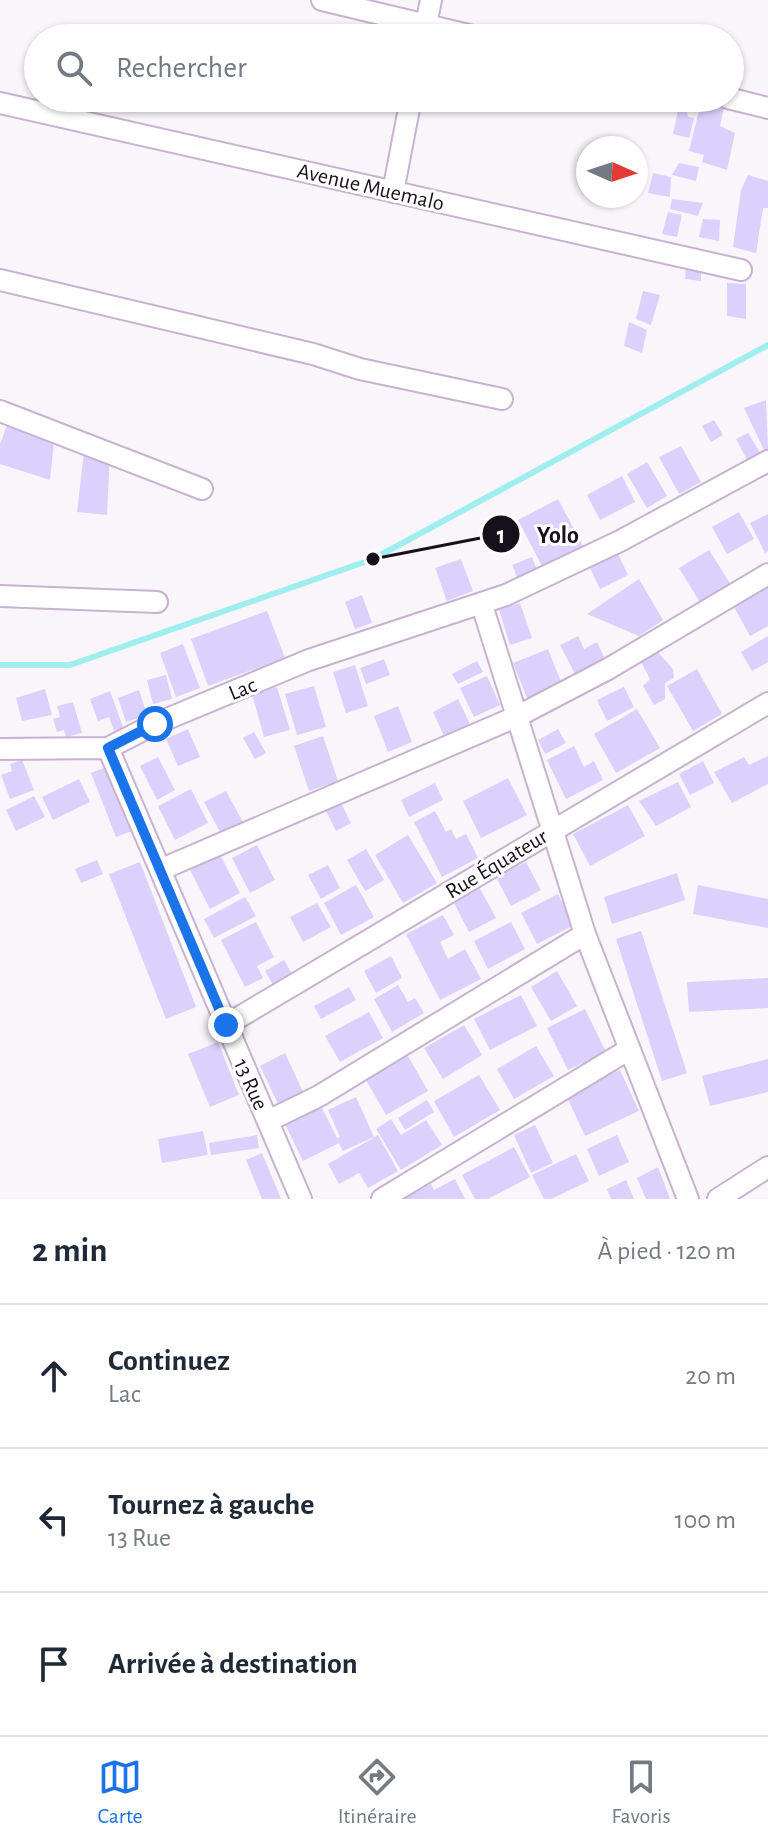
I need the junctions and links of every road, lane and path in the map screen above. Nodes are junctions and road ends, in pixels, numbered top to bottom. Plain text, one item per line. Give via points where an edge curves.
1 (322, 0) edge
2 (431, 0) edge
3 (401, 24) edge
4 (426, 24) edge
5 (744, 102) edge
6 (0, 103) edge
7 (24, 108) edge
8 (768, 108) edge
9 (43, 112) edge
10 (408, 112) edge
11 (393, 192) junction
12 (741, 270) dead end
13 (0, 280) edge
14 (502, 399) dead end
15 (0, 411) edge
16 (768, 461) edge
17 (202, 489) dead end
18 (768, 574) edge
19 (0, 596) edge
20 (157, 602) dead end
21 (482, 605) junction
22 (768, 703) edge
23 (518, 716) junction
24 (108, 748) junction
25 (0, 749) edge
26 (552, 829) junction
27 (162, 869) junction
28 (585, 934) junction
29 (226, 1025) junction
30 (628, 1050) junction
31 (268, 1121) junction
32 (768, 1167) edge
33 (301, 1199) edge
34 (382, 1199) edge
35 (688, 1199) edge
36 (718, 1199) edge

1 - 3 street
2 - 4 street
5 - 8 street
6 - 7 street, Avenue Muemalo
9 - 11 street, Avenue Muemalo
10 - 11 street
11 - 12 street, Avenue Muemalo
13 - 14 street
15 - 17 street
16 - 21 street, Lac via 620,541
18 - 23 street
19 - 20 street
21 - 23 street
21 - 24 street, Lac via 309,660
22 - 26 street, Rue Équateur
23 - 26 street
23 - 27 street
24 - 25 street, Lac
24 - 27 street, 13 Rue
26 - 28 street
26 - 29 street, Rue Équateur
27 - 29 street, 13 Rue
28 - 30 street
28 - 31 street via 333,1088
29 - 31 street, 13 Rue
30 - 34 street
30 - 35 street
31 - 33 street, 13 Rue
32 - 36 street

